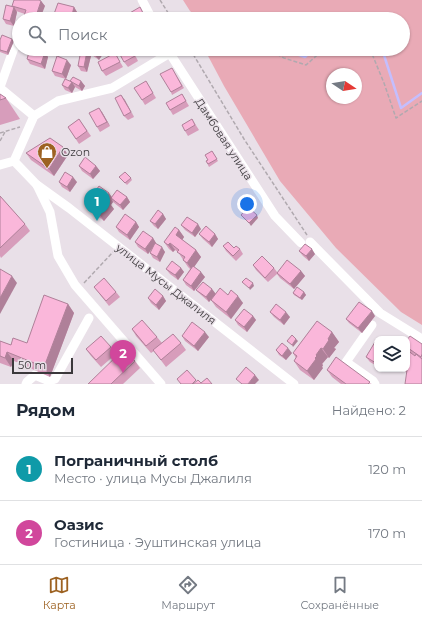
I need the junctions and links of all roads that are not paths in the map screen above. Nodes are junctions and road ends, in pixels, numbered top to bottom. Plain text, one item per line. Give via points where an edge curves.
1 (142, 0) edge
2 (148, 12) edge
3 (12, 54) edge
4 (161, 56) edge
5 (172, 56) edge
6 (0, 87) edge
7 (34, 116) junction
8 (14, 161) junction
9 (0, 165) edge
10 (37, 186) junction
11 (89, 318) dead end
12 (372, 325) dead end
13 (422, 338) edge
14 (26, 384) edge
15 (161, 384) edge
16 (294, 384) edge
17 (376, 384) edge

1 - 2 street
3 - 6 street
4 - 7 street via 112,88 58,101
5 - 13 street, Дамбовая улица via 274,216 380,314
6 - 7 street
7 - 8 street
8 - 9 street
8 - 10 street
10 - 15 street via 50,212 58,256 78,289
10 - 16 street, улица Мусы Джалиля via 69,208
11 - 14 street via 55,379 49,380 35,375
12 - 17 street via 346,362

